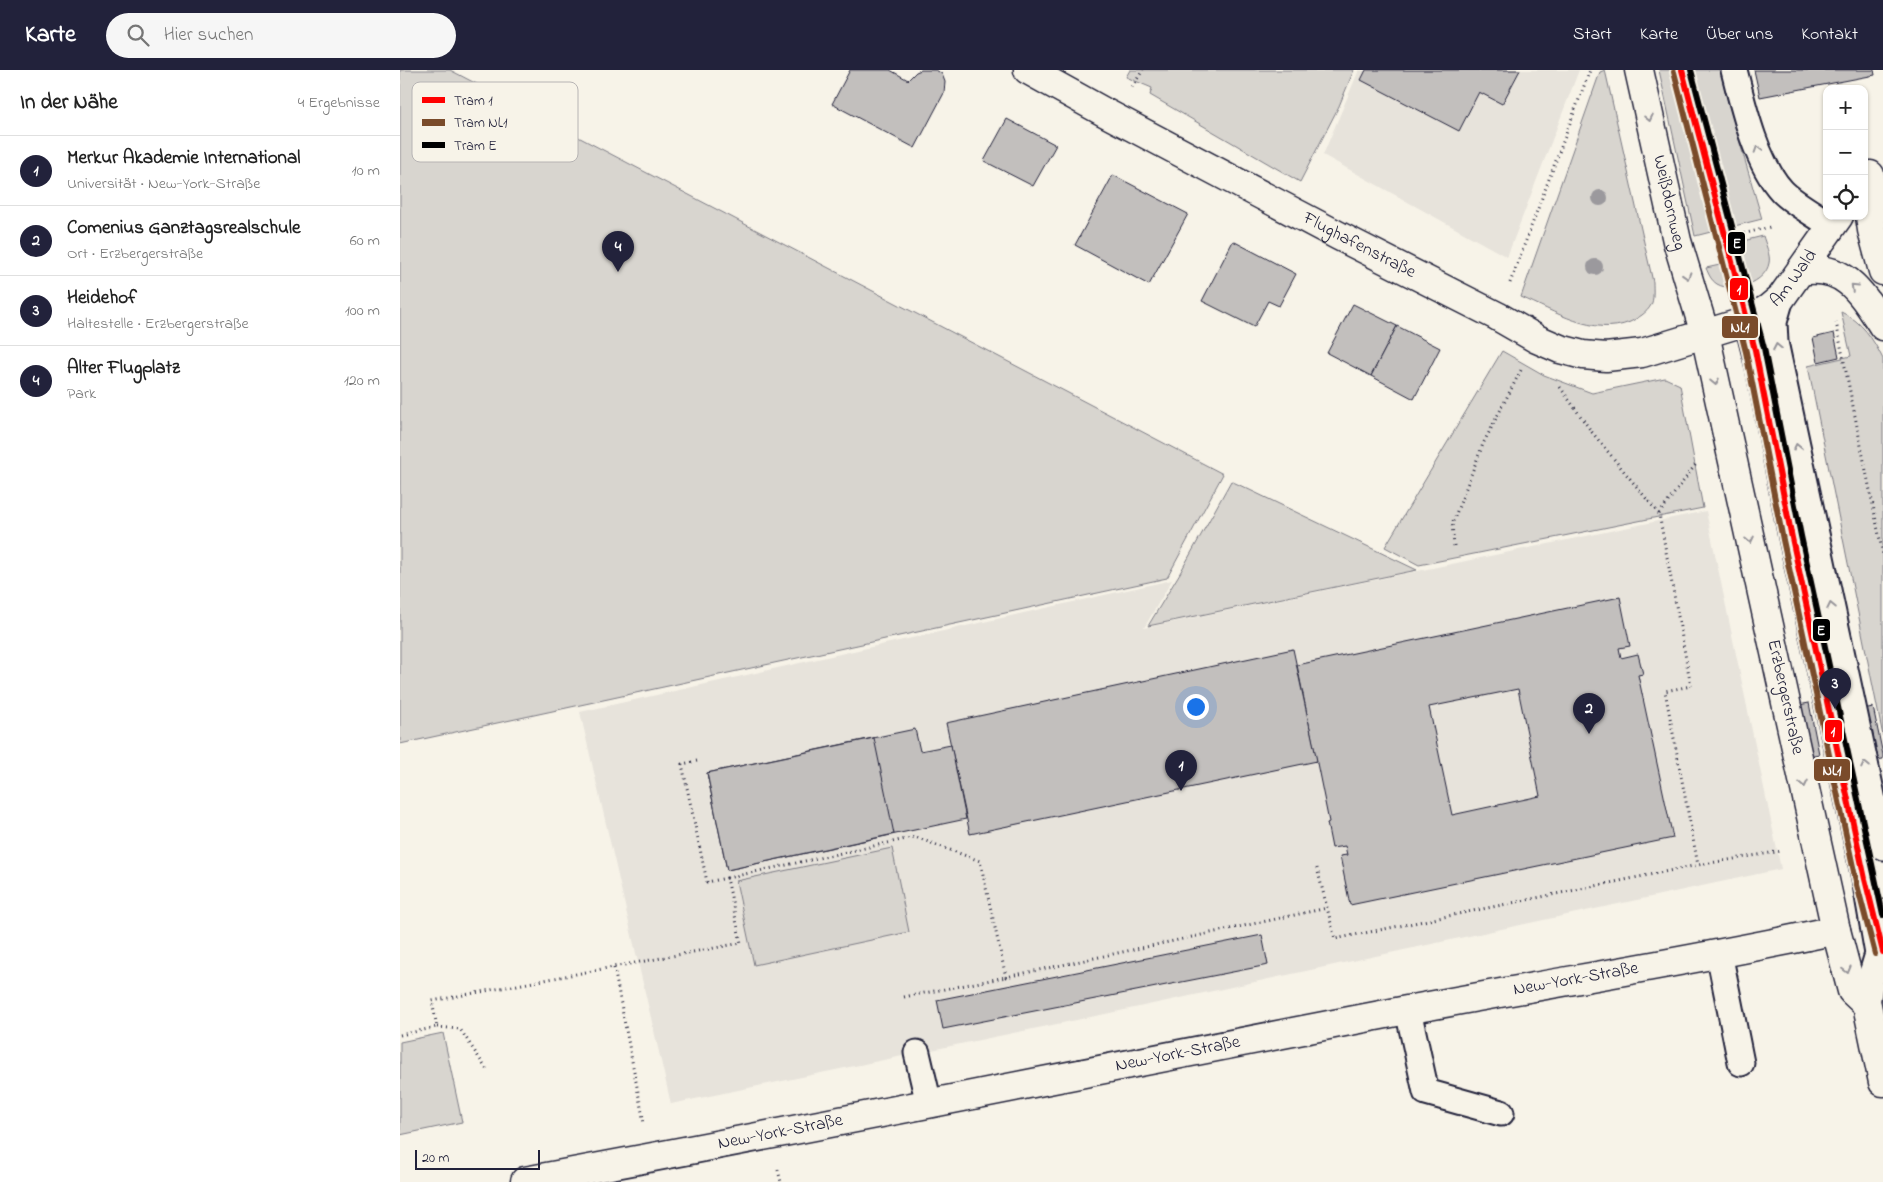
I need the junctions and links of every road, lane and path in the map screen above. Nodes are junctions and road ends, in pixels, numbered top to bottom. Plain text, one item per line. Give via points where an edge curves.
1 (1028, 70) edge
2 (1590, 70) edge
3 (1639, 70) edge
4 (1734, 70) edge
5 (1872, 171) edge
6 (1836, 221) edge
7 (1773, 226) dead end
8 (1684, 268) junction
9 (1802, 271) junction
10 (1883, 271) edge
11 (1781, 298) junction
12 (1497, 316) junction
13 (1834, 317) dead end
14 (1747, 321) junction
15 (1883, 326) edge
16 (1705, 334) junction
17 (1537, 339) junction
18 (1700, 459) dead end
19 (1659, 514) junction
20 (1454, 546) dead end
21 (1883, 555) edge
22 (697, 761) dead end
23 (1817, 843) junction
24 (1883, 847) edge
25 (1698, 865) junction
26 (1317, 868) dead end
27 (727, 878) junction
28 (1327, 908) junction
29 (1836, 930) junction
30 (1719, 953) junction
31 (614, 968) junction
32 (1006, 977) junction
33 (904, 998) dead end
34 (1867, 1005) junction
35 (1408, 1010) junction
36 (437, 1027) junction
37 (400, 1035) edge
38 (917, 1053) dead end
39 (1741, 1063) dead end
40 (486, 1070) dead end
41 (1883, 1082) edge
42 (637, 1095) dead end
43 (929, 1104) junction
44 (1501, 1113) dead end
45 (523, 1182) edge

1 - 12 street, Flughafenstraße
2 - 12 path
3 -> 8 street, Weißdornweg
6 -> 4 lane via 1782,191 1763,163
5 - 10 street via 1868,203
6 - 9 street, Am Wald
7 - 8 path via 1705,244 1710,259
8 -> 16 street, Weißdornweg
9 - 11 street, Am Wald
15 -> 9 street via 1860,292 1846,279 1828,270
11 - 14 street, Am Wald
24 -> 11 lane via 1775,342 1774,322
12 - 17 street, Flughafenstraße
13 - 21 path
14 - 16 street, Am Wald
14 - 34 lane via 1867,888 1878,954
16 - 17 street, Flughafenstraße via 1642,353 1606,357 1583,355
16 -> 23 street, Erzbergerstraße
17 - 19 path via 1560,389
17 - 20 path via 1483,444 1452,524
18 - 19 path
19 - 25 path via 1690,686 1665,691
22 - 27 path via 682,764 706,882
23 - 25 path
23 - 29 street, Erzbergerstraße
25 - 28 path via 1335,939
26 - 28 path
27 - 31 path via 741,943
27 - 32 path via 915,837 980,861
28 - 32 path
29 - 30 street, New-York-Straße
29 -> 34 street, Erzbergerstraße via 1852,991
30 - 35 street, New-York-Straße
30 - 39 lane
31 - 36 path via 432,1001
31 - 42 path
32 - 33 path
34 - 41 street, Erzbergerstraße
35 - 43 street, New-York-Straße
35 - 44 lane via 1426,1092
36 - 37 path
36 - 40 path via 460,1029
38 - 43 lane
43 - 45 street, New-York-Straße

